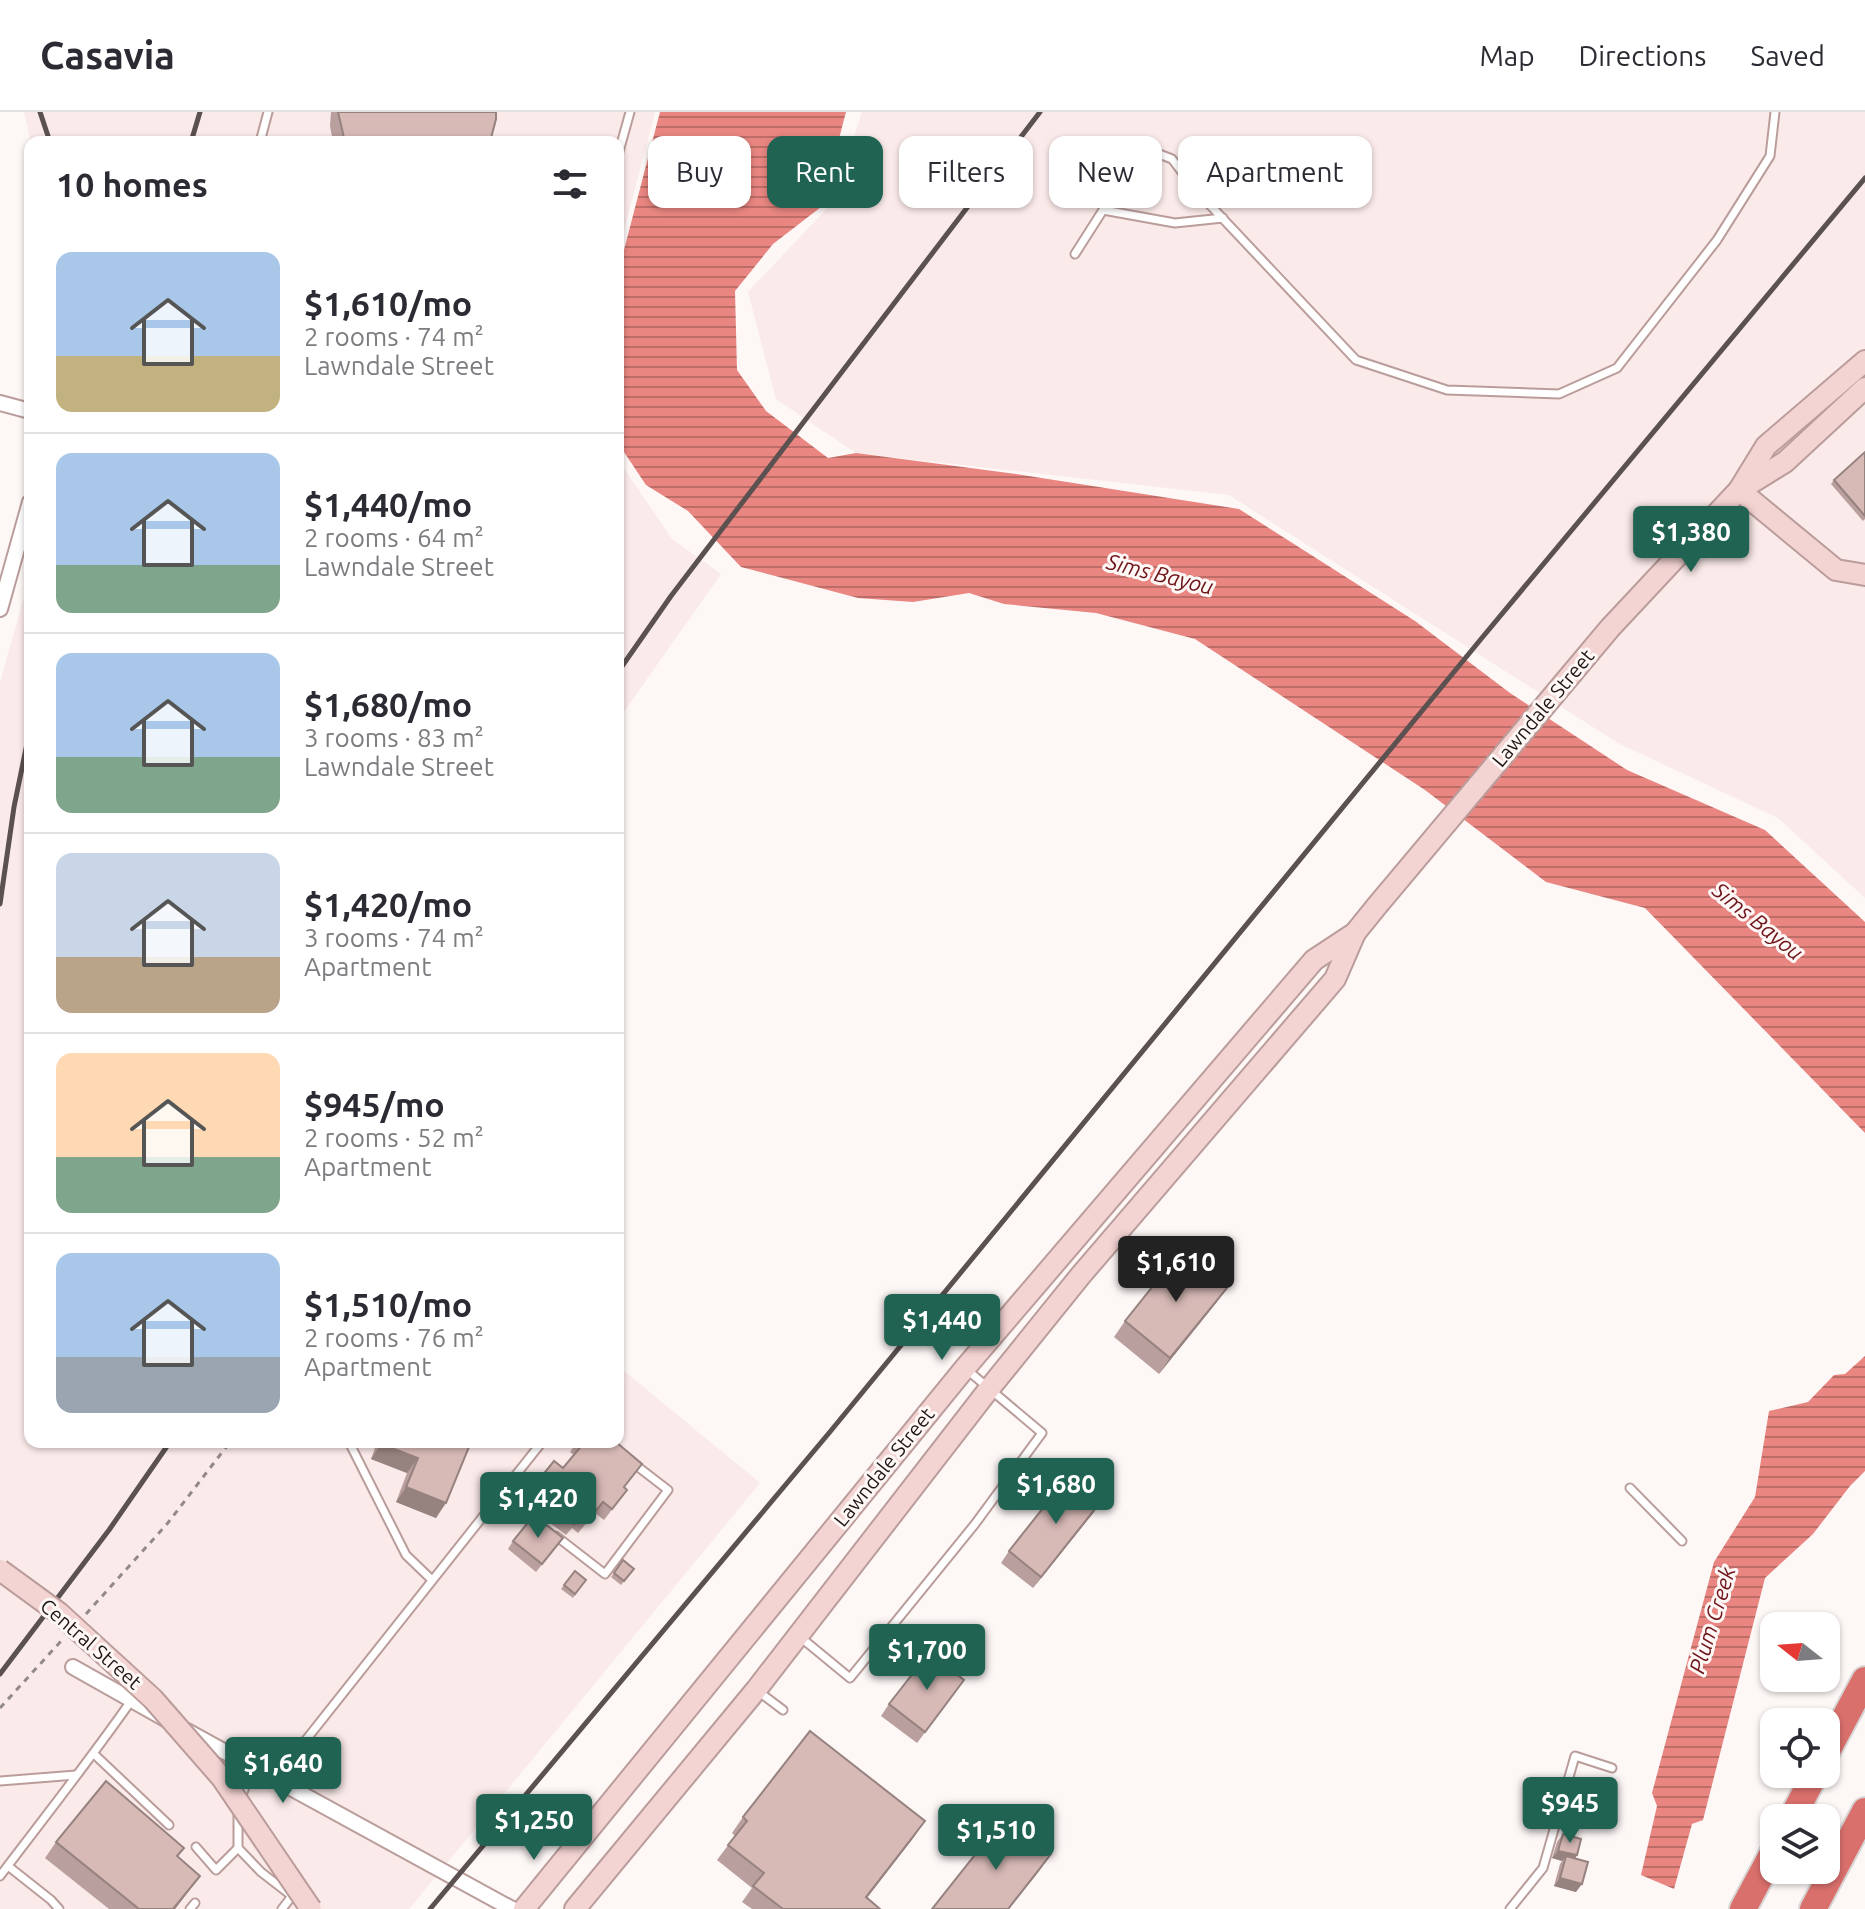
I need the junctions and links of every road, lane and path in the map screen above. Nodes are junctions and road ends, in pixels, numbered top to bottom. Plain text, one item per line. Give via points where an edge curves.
1 (268, 112) edge
2 (630, 112) edge
3 (1775, 112) edge
4 (262, 136) edge
5 (623, 136) edge
6 (1103, 210) junction
7 (1223, 218) junction
8 (1075, 254) dead end
9 (1865, 361) edge
10 (1865, 388) edge
11 (0, 403) edge
12 (24, 409) edge
13 (1739, 490) junction
14 (24, 523) edge
15 (1865, 575) edge
16 (0, 609) edge
17 (1355, 933) junction
18 (965, 1368) junction
19 (989, 1389) junction
20 (225, 1448) edge
21 (352, 1448) edge
22 (537, 1448) edge
23 (631, 1461) edge
24 (1630, 1488) dead end
25 (501, 1493) junction
26 (1682, 1541) dead end
27 (0, 1570) edge
28 (432, 1580) junction
29 (77, 1624) dead end
30 (67, 1635) dead end
31 (797, 1635) junction
32 (73, 1667) dead end
33 (1865, 1680) edge
34 (756, 1690) junction
35 (131, 1701) junction
36 (0, 1708) edge
37 (783, 1710) dead end
38 (1840, 1727) edge
39 (94, 1754) junction
40 (252, 1767) junction
41 (1612, 1768) dead end
42 (76, 1775) junction
43 (275, 1779) junction
44 (0, 1781) edge
45 (1865, 1811) edge
46 (169, 1825) dead end
47 (196, 1847) dead end
48 (238, 1848) junction
49 (8, 1866) junction
50 (0, 1876) edge
51 (1760, 1877) edge
52 (292, 1896) junction
53 (59, 1909) edge
54 (282, 1909) edge
55 (304, 1909) edge
56 (311, 1909) edge
57 (512, 1909) edge
58 (524, 1909) edge
59 (575, 1909) edge
60 (1510, 1909) edge
61 (1743, 1909) edge
62 (1813, 1909) edge

1 - 4 lane
2 - 5 lane
3 - 7 lane via 1770,156 1717,240 1617,368 1559,394 1447,390 1356,360
6 - 7 lane via 1175,223
6 - 7 lane via 1154,152 1172,159
6 - 8 lane
9 - 13 main road, Lawndale Street via 1766,446
10 - 13 main road, Lawndale Street via 1785,462
11 - 12 street
13 - 15 main road via 1836,570
13 - 17 main road, Lawndale Street via 1610,628
14 - 16 street
17 - 18 main road, Lawndale Street via 1314,960
17 - 19 main road, Lawndale Street via 1335,979
18 - 19 lane
18 - 58 main road, Lawndale Street
19 - 31 main road, Lawndale Street
19 - 31 lane via 1042,1433 975,1524 850,1678
20 - 29 path via 167,1524
21 - 28 lane via 406,1555
22 - 25 lane
23 - 25 lane via 668,1490 605,1574
24 - 26 lane
25 - 28 lane
27 - 56 main road, Central Street, bridge via 59,1613 153,1699 222,1778
28 - 43 lane
30 - 36 path
31 - 34 main road, Lawndale Street
32 - 35 street, Central Street
33 - 38 highway
34 - 37 lane
34 - 59 main road, Lawndale Street
35 - 39 lane
35 - 40 street, Central Street
39 - 42 lane
39 - 46 lane
40 - 43 street, Central Street
40 - 48 lane via 238,1807
41 - 60 lane via 1575,1756 1543,1868
42 - 44 lane
42 - 49 lane
43 - 57 street, Central Street
45 - 62 highway
47 - 48 lane via 216,1870
48 - 52 lane
49 - 50 lane
49 - 53 lane
51 - 61 highway
52 - 54 lane
52 - 55 lane

